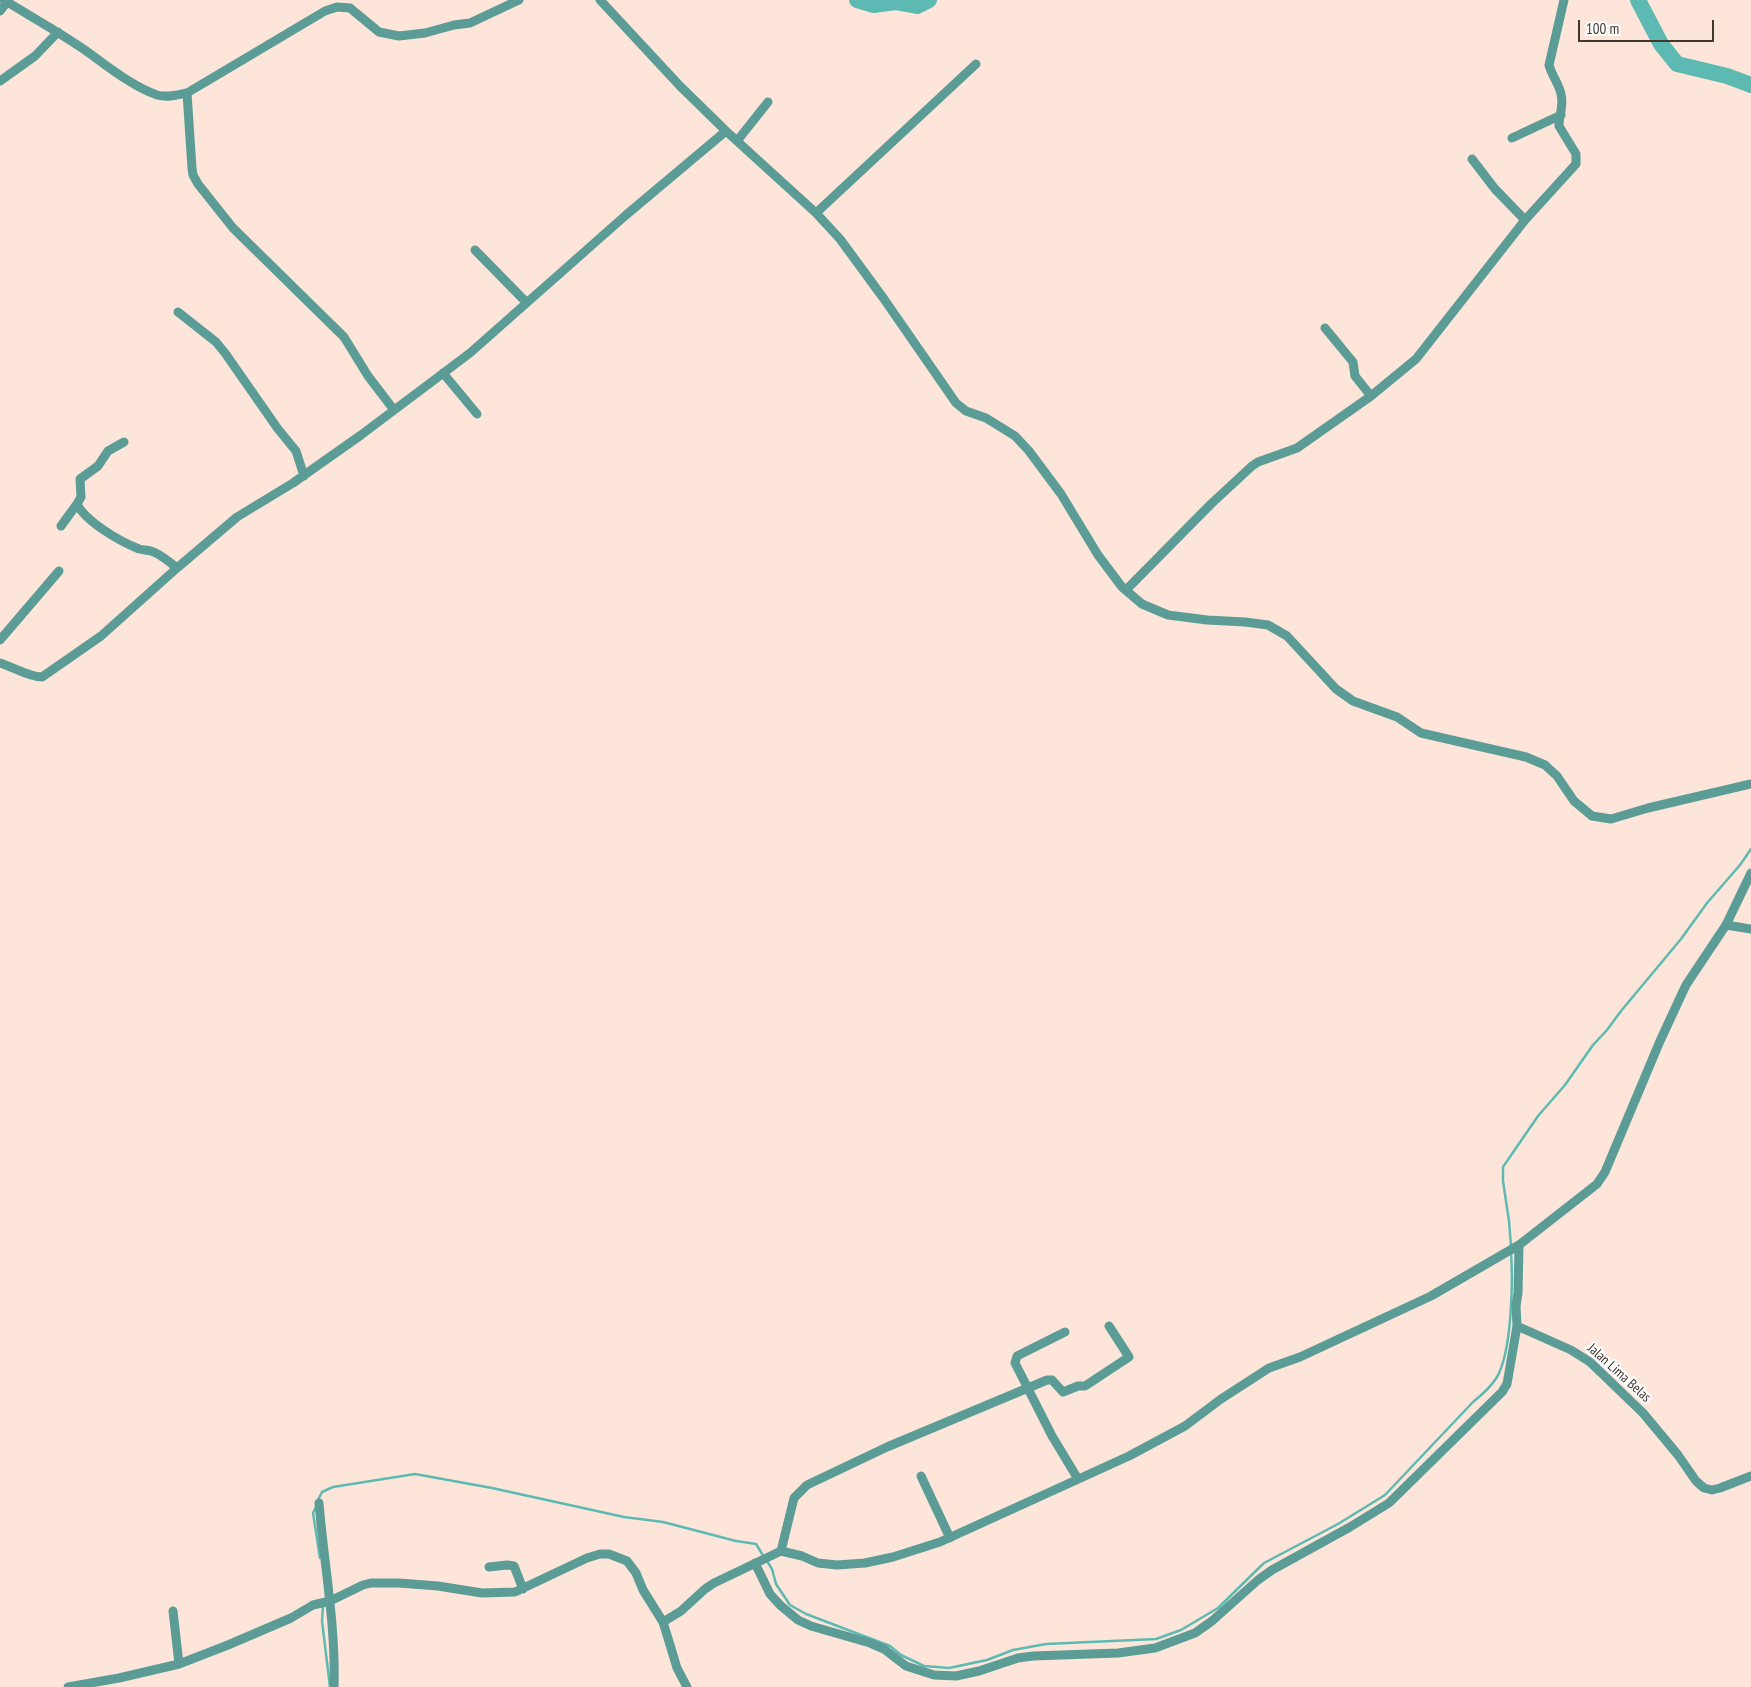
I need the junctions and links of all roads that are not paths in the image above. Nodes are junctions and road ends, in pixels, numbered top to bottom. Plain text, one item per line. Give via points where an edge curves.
1 (519, 0) edge
2 (600, 0) edge
3 (1564, 0) edge
4 (6, 1) edge
5 (0, 10) edge
6 (58, 32) junction
7 (976, 64) dead end
8 (0, 81) edge
9 (187, 93) junction
10 (768, 102) dead end
11 (1560, 115) junction
12 (726, 131) junction
13 (1512, 138) dead end
14 (737, 141) junction
15 (1472, 159) dead end
16 (816, 213) junction
17 (1526, 220) junction
18 (475, 250) dead end
19 (526, 302) junction
20 (178, 312) dead end
21 (1325, 328) dead end
22 (443, 373) junction
23 (1371, 396) junction
24 (394, 410) junction
25 (477, 414) dead end
26 (124, 442) dead end
27 (304, 476) junction
28 (77, 504) junction
29 (61, 526) dead end
30 (176, 568) junction
31 (59, 572) dead end
32 (1126, 590) junction
33 (0, 640) edge
34 (0, 663) edge
35 (1751, 784) edge
36 (1751, 873) edge
37 (1726, 925) junction
38 (1751, 929) edge
39 (1517, 1247) junction
40 (1109, 1326) dead end
41 (1517, 1326) junction
42 (1065, 1332) dead end
43 (1028, 1387) junction
44 (921, 1476) dead end
45 (1751, 1476) edge
46 (1078, 1479) junction
47 (320, 1503) dead end
48 (950, 1538) junction
49 (778, 1552) junction
50 (756, 1562) junction
51 (489, 1567) dead end
52 (523, 1589) junction
53 (328, 1601) junction
54 (173, 1612) dead end
55 (663, 1622) junction
56 (179, 1664) junction
57 (68, 1687) edge
58 (334, 1687) edge
59 (687, 1687) edge

1 - 9 street via 470,23 399,36 379,32 350,8 337,7
2 - 12 street
3 - 11 street via 1550,65 1561,93
4 - 5 street
4 - 6 street
6 - 8 street via 35,56
6 - 9 street via 143,89 167,97
7 - 16 street
9 - 24 street via 192,168 198,184 233,228 344,337
10 - 14 street
11 - 13 street
11 - 17 street via 1559,126 1576,154 1576,164
12 - 14 street
12 - 19 street
14 - 16 street
15 - 17 street via 1495,189
16 - 32 street via 884,298 956,403 1014,436 1029,451 1061,494 1098,555
17 - 23 street via 1416,359
18 - 19 street
19 - 22 street
20 - 27 street via 226,353 296,451
21 - 23 street via 1353,362 1355,376
22 - 24 street
22 - 25 street
23 - 32 street via 1297,448 1252,466
24 - 27 street
26 - 28 street via 108,451 98,466 80,479 81,497
27 - 30 street via 237,518
28 - 29 street
28 - 30 street via 97,526 140,549 162,556
30 - 34 street via 101,636 42,677
31 - 33 street
32 - 35 street via 1142,604 1168,615 1268,625 1287,636 1336,689 1353,701 1396,717 1421,733 1526,757 1545,765 1574,801 1592,816 1611,819
36 - 37 street
37 - 38 street
37 - 39 street via 1686,984 1601,1178
39 - 41 street
39 - 46 street via 1431,1296 1300,1357 1269,1368 1185,1426
40 - 43 street via 1128,1359 1085,1386 1066,1392 1050,1379
41 - 45 street, Jalan Lima Belas via 1590,1362 1643,1413 1704,1488 1720,1488
41 - 50 street via 1507,1384 1502,1392 1388,1503 1350,1528 1272,1570 1195,1633 1155,1648 1118,1653 1033,1656 956,1676 934,1675 906,1666 870,1643 798,1620 775,1600
42 - 43 street via 1015,1359
43 - 46 street
43 - 49 street via 887,1447 807,1486 794,1498
44 - 48 street
46 - 48 street
47 - 53 street
48 - 49 street via 865,1563 818,1563 802,1556
49 - 50 street
50 - 55 street via 714,1583
51 - 52 street via 514,1566
52 - 53 street via 482,1593 438,1586 372,1583
52 - 55 street via 587,1558 609,1554 627,1561
53 - 56 street via 313,1604 291,1618
53 - 58 street
54 - 56 street
55 - 59 street via 677,1668
56 - 57 street

